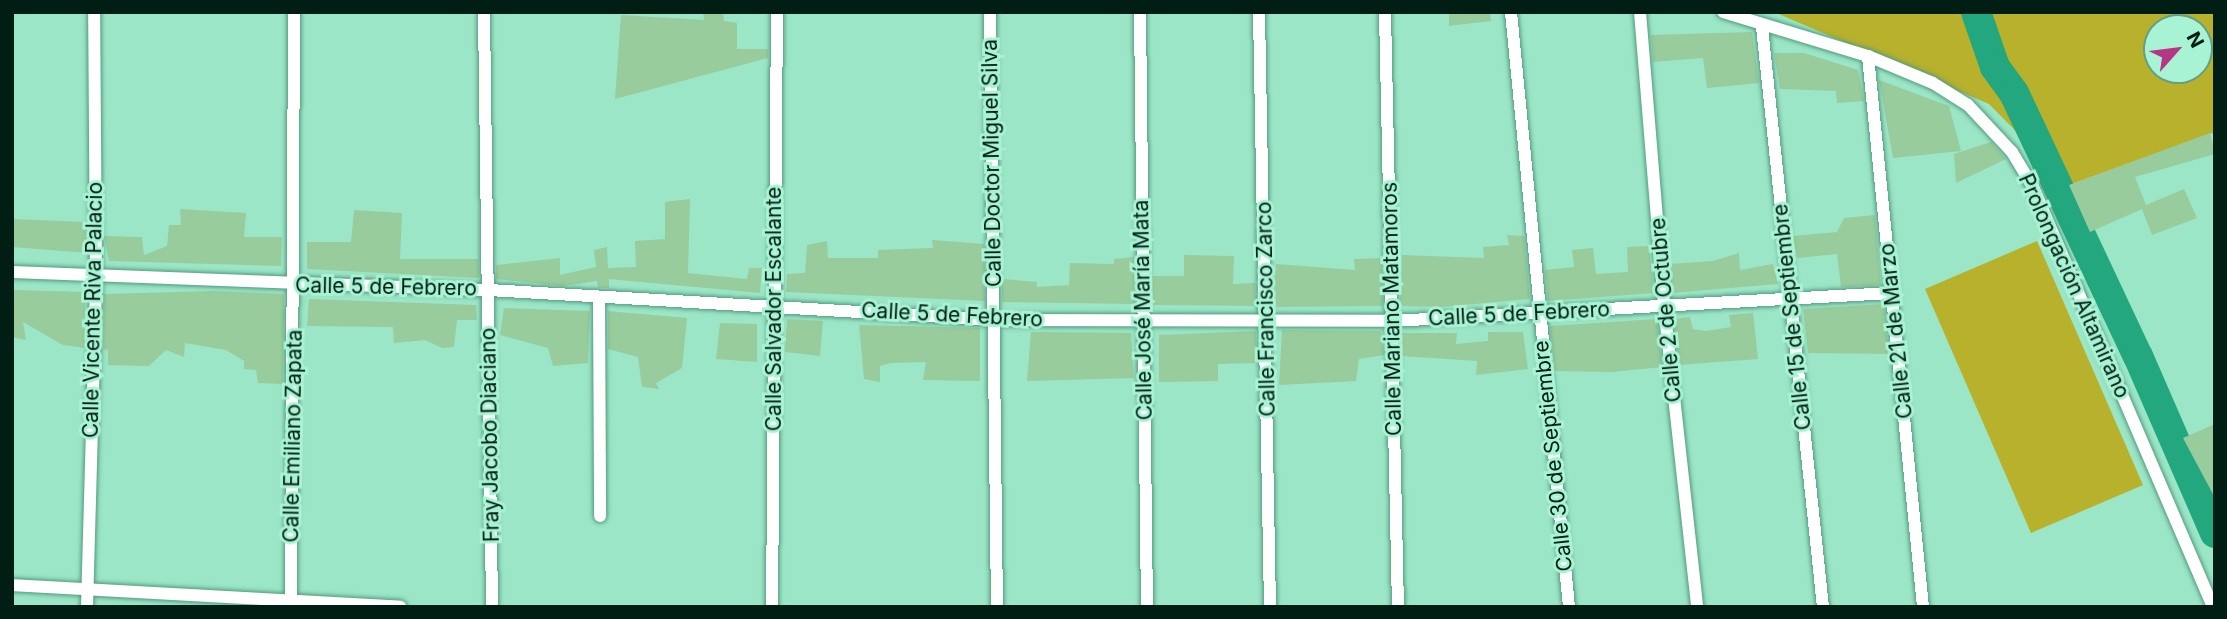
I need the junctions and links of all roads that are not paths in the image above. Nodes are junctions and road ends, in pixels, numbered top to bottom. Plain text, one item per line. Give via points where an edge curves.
1 (94, 12) edge
2 (294, 12) edge
3 (484, 12) edge
4 (777, 12) edge
5 (990, 12) edge
6 (1140, 12) edge
7 (1259, 12) edge
8 (1385, 12) edge
9 (1511, 12) edge
10 (1640, 12) edge
11 (1723, 12) edge
12 (1762, 27) junction
13 (1868, 56) junction
14 (12, 272) edge
15 (96, 278) junction
16 (294, 285) junction
17 (489, 290) junction
18 (1892, 293) junction
19 (599, 299) junction
20 (1790, 300) junction
21 (773, 305) junction
22 (1664, 306) junction
23 (1538, 313) junction
24 (994, 320) junction
25 (1143, 320) junction
26 (1267, 320) junction
27 (1392, 321) junction
28 (600, 516) dead end
29 (12, 585) edge
30 (87, 589) junction
31 (291, 604) edge
32 (87, 607) edge
33 (400, 607) edge
34 (492, 607) edge
35 (772, 607) edge
36 (997, 607) edge
37 (1147, 607) edge
38 (1270, 607) edge
39 (1398, 607) edge
40 (1569, 607) edge
41 (1697, 607) edge
42 (1823, 607) edge
43 (1923, 607) edge
44 (2213, 607) edge

1 - 15 street, Calle Vicente Riva Palacio
2 - 16 street, Calle Emiliano Zapata
3 - 17 street, Fray Jacobo Diaciano
4 - 21 street, Calle Salvador Escalante
5 - 24 street, Calle Doctor Miguel Silva
6 - 25 street, Calle José María Mata
7 - 26 street, Calle Francisco Zarco
8 - 27 street, Calle Mariano Matamoros
9 - 23 street, Calle 30 de Septiembre
10 - 22 street, Calle 2 de Octubre
11 - 12 street, Prolongación Altamirano
12 - 13 street, Prolongación Altamirano
12 - 20 street, Calle 15 de Septiembre
13 - 18 street, Calle 21 de Marzo
13 - 44 street, Prolongación Altamirano via 1933,83 1968,106 2012,152 2033,187
14 - 15 street, Calle 5 de Febrero
15 - 16 street, Calle 5 de Febrero
15 - 30 street, Calle Vicente Riva Palacio
16 - 17 street, Calle 5 de Febrero
16 - 31 street, Calle Emiliano Zapata
17 - 19 street, Calle 5 de Febrero
17 - 34 street, Fray Jacobo Diaciano
18 - 20 street, Calle 5 de Febrero
18 - 43 street, Calle 21 de Marzo
19 - 21 street, Calle 5 de Febrero
19 - 28 street
20 - 22 street, Calle 5 de Febrero
20 - 42 street, Calle 15 de Septiembre
21 - 24 street, Calle 5 de Febrero
21 - 35 street, Calle Salvador Escalante
22 - 23 street, Calle 5 de Febrero
22 - 41 street, Calle 2 de Octubre
23 - 27 street, Calle 5 de Febrero
23 - 40 street, Calle 30 de Septiembre
24 - 25 street, Calle 5 de Febrero
24 - 36 street, Calle Doctor Miguel Silva
25 - 26 street, Calle 5 de Febrero
25 - 37 street, Calle José María Mata
26 - 27 street, Calle 5 de Febrero
26 - 38 street, Calle Francisco Zarco
27 - 39 street, Calle Mariano Matamoros
29 - 30 street
30 - 31 street
30 - 32 street, Calle Vicente Riva Palacio
31 - 33 street

